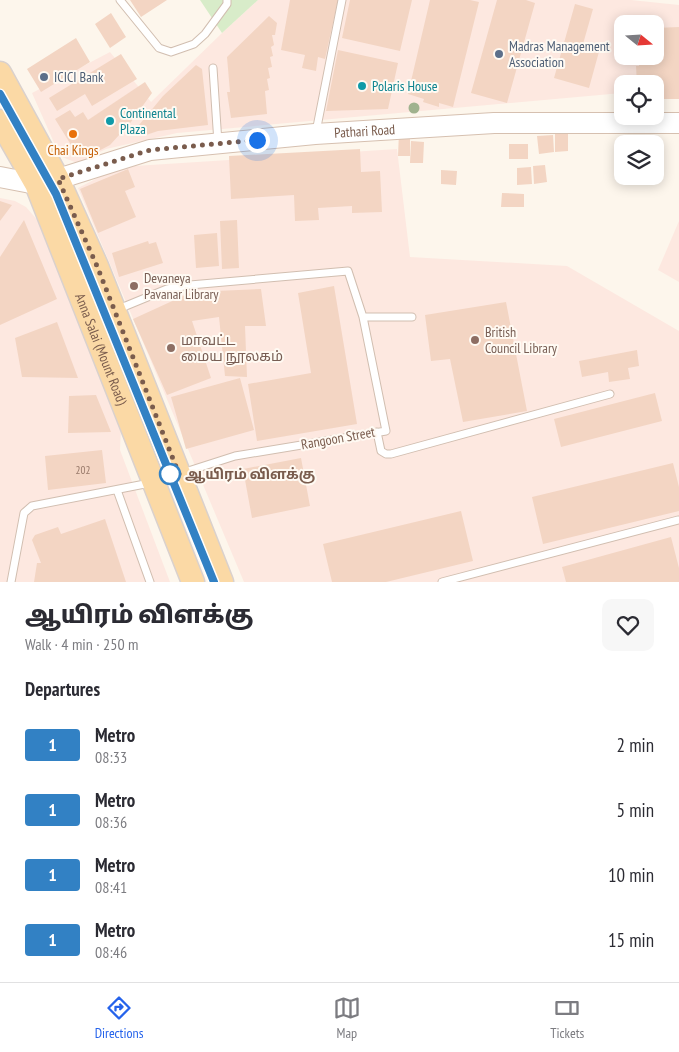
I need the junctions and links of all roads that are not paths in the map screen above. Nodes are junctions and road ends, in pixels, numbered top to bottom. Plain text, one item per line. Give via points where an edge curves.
1 (120, 0) edge
2 (227, 0) edge
3 (342, 0) edge
4 (214, 68) dead end
5 (0, 73) edge
6 (0, 121) edge
7 (679, 123) edge
8 (315, 134) junction
9 (218, 143) junction
10 (0, 177) edge
11 (47, 181) junction
12 (114, 311) junction
13 (363, 317) junction
14 (412, 317) dead end
15 (610, 394) dead end
16 (377, 432) junction
17 (179, 474) junction
18 (153, 482) junction
19 (117, 490) junction
20 (678, 520) edge
21 (11, 582) edge
22 (150, 582) edge
23 (193, 582) edge
24 (222, 582) edge
25 (442, 582) edge

1 - 2 lane via 159,48 171,52 194,44 205,34
3 - 8 lane
4 - 9 lane
5 - 11 main road, Anna Salai (Mount Road)
6 - 11 main road, Anna Salai (Mount Road)
7 - 8 street, Pathari Road via 494,124
8 - 9 street, Pathari Road
9 - 11 street, Pathari Road via 150,150
10 - 11 street
11 - 12 main road, Anna Salai (Mount Road) via 97,266
11 - 18 main road, Anna Salai (Mount Road)
12 - 13 lane, Rangoon Street via 167,289 190,285 348,271
12 - 17 main road, Anna Salai (Mount Road)
13 - 14 lane
13 - 16 lane, Rangoon Street via 386,430
15 - 16 lane via 391,454 381,451
16 - 17 lane, Rangoon Street via 235,456
17 - 24 main road, Anna Salai (Mount Road)
18 - 19 lane
18 - 23 main road, Anna Salai (Mount Road)
19 - 21 lane via 28,508 24,513
19 - 22 lane
20 - 25 lane

